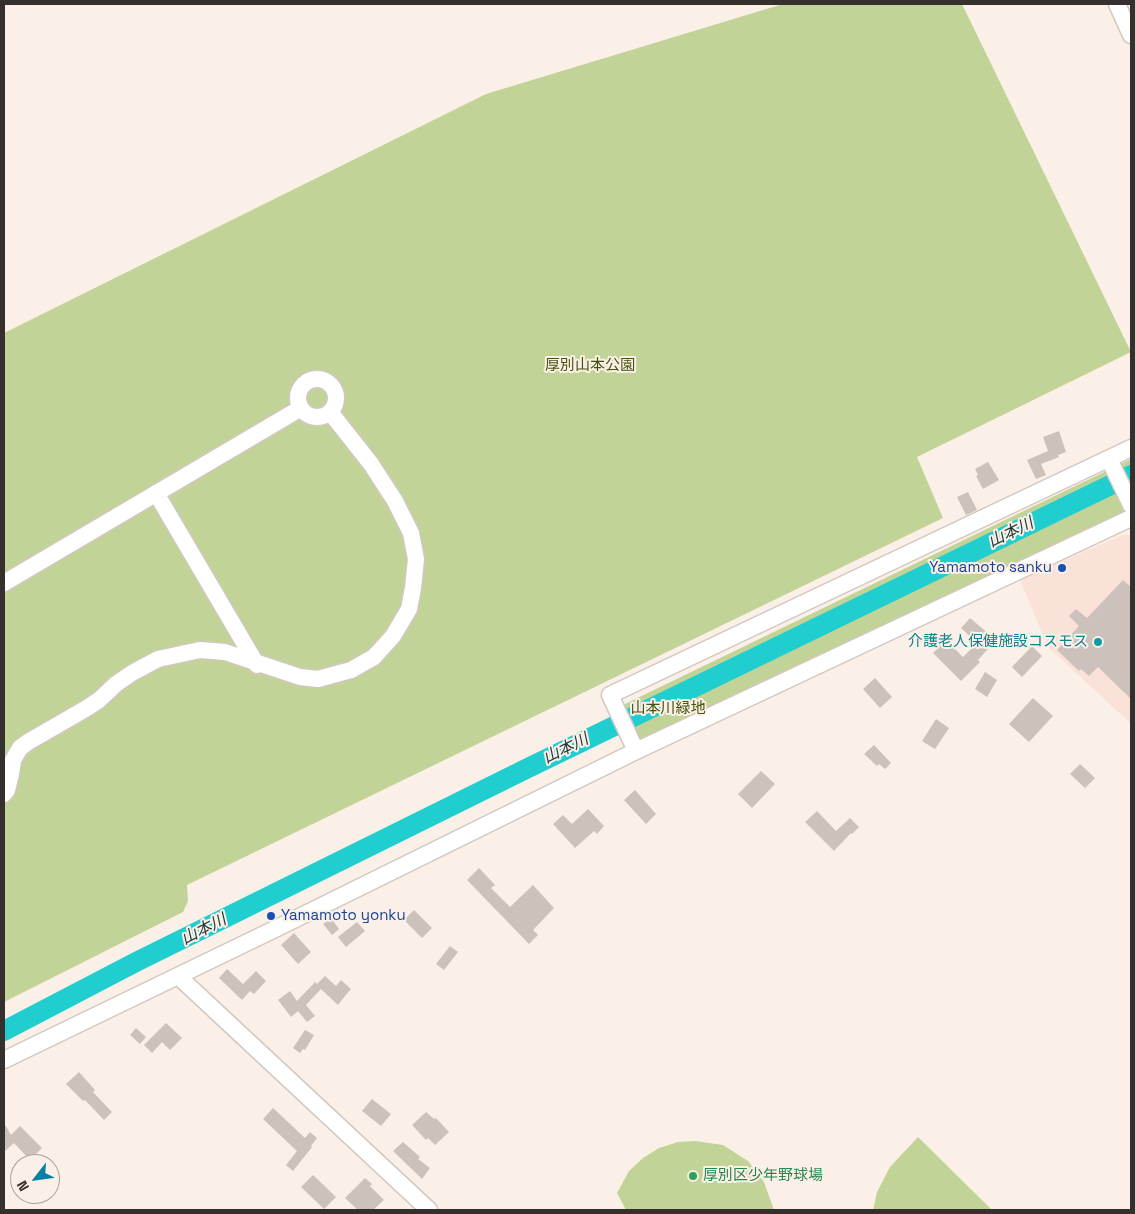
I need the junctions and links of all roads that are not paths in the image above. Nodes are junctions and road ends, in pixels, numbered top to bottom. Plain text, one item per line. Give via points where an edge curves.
1 (1117, 4) edge
2 (1131, 35) edge
3 (301, 408) junction
4 (330, 412) junction
5 (1131, 448) edge
6 (1110, 463) junction
7 (156, 493) junction
8 (1127, 498) edge
9 (1131, 518) edge
10 (4, 583) edge
11 (258, 667) junction
12 (636, 751) junction
13 (4, 794) edge
14 (178, 976) junction
15 (4, 1060) edge
16 (429, 1210) edge

1 - 2 street
3 - 4 street via 304,413 315,417
3 - 4 street via 298,399 300,389 307,382 318,380 329,384 334,393 335,403
3 - 7 street
4 - 11 street via 371,464 411,532 416,559 409,610 393,636 374,657 351,670 318,679
5 - 6 street
6 - 8 street
6 - 12 street via 612,700
7 - 10 street
7 - 11 street
9 - 12 street
11 - 13 street via 225,652 200,650 158,658 116,684 99,700 19,749
12 - 14 street
14 - 15 street
14 - 16 street

